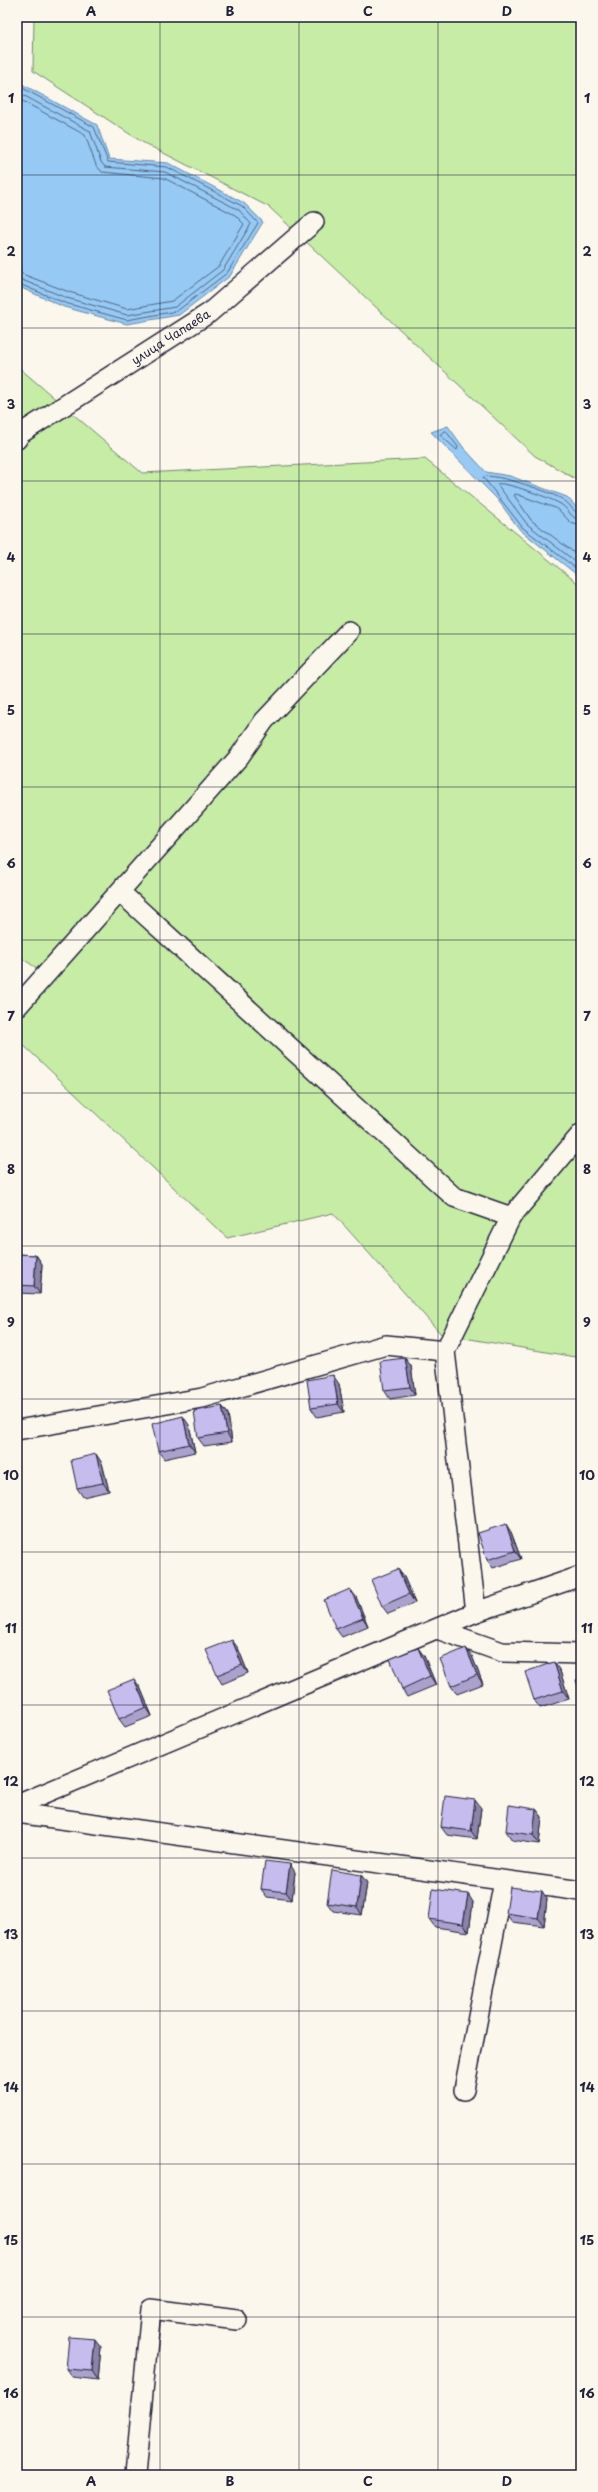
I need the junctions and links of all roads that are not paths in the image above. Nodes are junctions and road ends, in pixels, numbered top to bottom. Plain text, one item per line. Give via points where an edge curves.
1 (314, 222) dead end
2 (17, 439) edge
3 (349, 631) dead end
4 (120, 892) junction
5 (17, 1007) edge
6 (581, 1134) edge
7 (511, 1217) junction
8 (445, 1351) junction
9 (17, 1430) edge
10 (581, 1576) edge
11 (476, 1612) junction
12 (437, 1628) junction
13 (581, 1654) edge
14 (17, 1805) edge
15 (17, 1813) edge
16 (504, 1880) junction
17 (581, 1891) edge
18 (464, 2090) dead end
19 (237, 2320) dead end
20 (135, 2475) edge

1 - 2 street, улица Чапаева via 209,313 20,434
3 - 4 street via 264,721 239,757
4 - 5 street
4 - 7 street via 454,1197
6 - 7 street
7 - 8 street
8 - 9 street via 386,1345 202,1398
8 - 11 street
10 - 11 street
11 - 12 street
12 - 13 street via 502,1652
12 - 14 street
15 - 16 street
16 - 17 street
16 - 18 street
19 - 20 street via 151,2309

